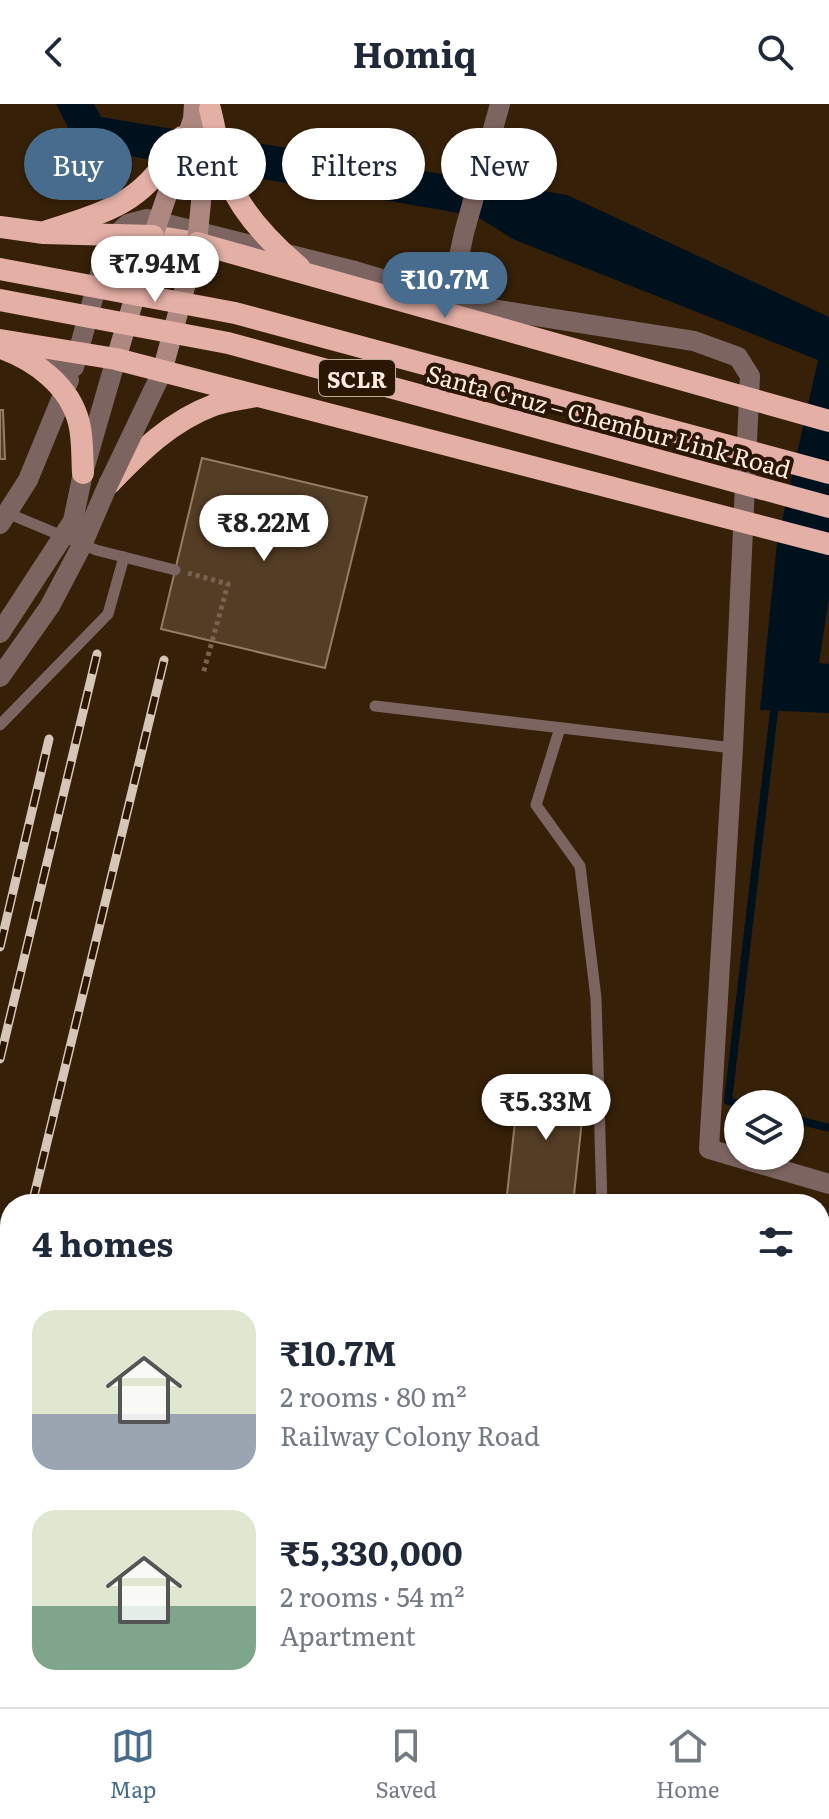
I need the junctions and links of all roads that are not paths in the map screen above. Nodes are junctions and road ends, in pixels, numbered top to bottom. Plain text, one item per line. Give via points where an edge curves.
1 (500, 104) edge
2 (202, 109) edge
3 (0, 227) edge
4 (44, 233) junction
5 (153, 236) junction
6 (197, 243) junction
7 (0, 269) edge
8 (305, 272) junction
9 (446, 298) junction
10 (0, 300) edge
11 (0, 340) edge
12 (0, 347) edge
13 (0, 357) edge
14 (116, 359) junction
15 (74, 367) junction
16 (162, 372) junction
17 (256, 396) junction
18 (829, 421) edge
19 (83, 473) junction
20 (829, 473) edge
21 (107, 487) junction
22 (829, 507) edge
23 (4, 519) edge
24 (829, 544) edge
25 (124, 557) junction
26 (175, 570) road end
27 (0, 633) edge
28 (0, 677) edge
29 (375, 706) dead end
30 (0, 725) edge
31 (560, 728) junction
32 (733, 748) junction
33 (829, 1184) edge
34 (602, 1194) edge

1 - 9 street
2 - 4 highway, bridge via 167,163 139,193 107,212
2 - 5 main road, bridge
2 - 6 main road, bridge
2 - 8 highway, bridge via 228,181 246,212
3 - 4 highway, bridge
4 - 5 highway, bridge
5 - 6 highway
5 - 14 main road, bridge
6 - 8 highway, bridge
6 - 16 main road, bridge
7 - 20 highway, Santa Cruz – Chembur Link Road / SCLR, bridge via 235,313
8 - 18 highway, bridge
9 - 15 street via 147,219 128,224 109,241
9 - 32 street via 694,341 738,357 750,376
10 - 22 highway, Santa Cruz – Chembur Link Road / SCLR, bridge via 228,343
11 - 14 highway, bridge
12 - 19 highway, bridge via 39,366 64,391 79,423
13 - 15 street
14 - 16 highway, bridge
14 - 19 street, bridge
15 - 23 street via 28,480
16 - 17 highway, bridge
16 - 21 street, bridge
17 - 21 highway, bridge via 214,405 172,425
17 - 24 highway, bridge
19 - 27 street, bridge via 73,521
21 - 28 street, bridge via 50,606
23 - 25 lane
25 - 26 lane
25 - 30 lane via 108,614
29 - 31 lane
31 - 32 lane
31 - 34 lane via 536,805 580,866 596,998
32 - 33 street via 709,1149

